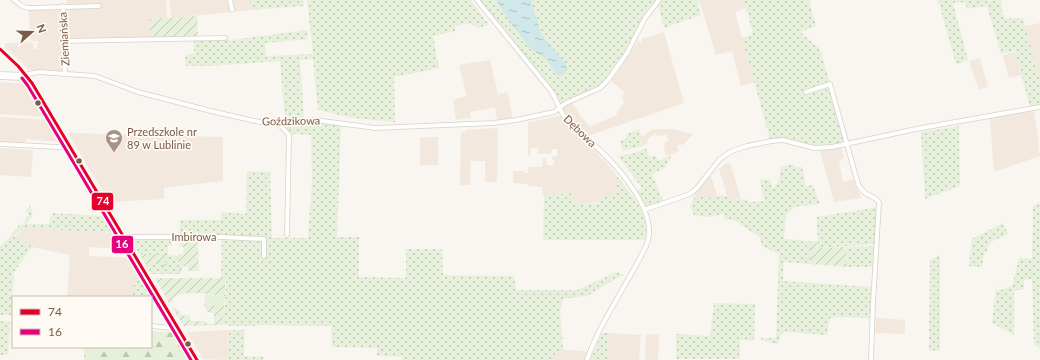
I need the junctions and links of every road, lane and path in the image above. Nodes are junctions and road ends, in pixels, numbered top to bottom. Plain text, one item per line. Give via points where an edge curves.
1 (14, 0) edge
2 (230, 0) edge
3 (477, 0) edge
4 (659, 0) edge
5 (63, 6) junction
6 (99, 6) dead end
7 (232, 10) dead end
8 (224, 38) dead end
9 (64, 41) junction
10 (0, 49) edge
11 (18, 66) junction
12 (65, 73) junction
13 (14, 74) junction
14 (26, 75) junction
15 (0, 76) edge
16 (806, 92) dead end
17 (1040, 107) edge
18 (560, 108) junction
19 (278, 123) junction
20 (68, 143) junction
21 (0, 144) edge
22 (847, 144) junction
23 (644, 210) junction
24 (287, 235) dead end
25 (124, 238) junction
26 (264, 256) dead end
27 (152, 326) edge
28 (177, 326) junction
29 (197, 360) edge
30 (587, 360) edge
31 (871, 360) edge

1 - 5 street, Ziemiańska via 27,8
2 - 7 street
3 - 18 street, Dębowa via 544,81
4 - 18 street, Goździkowa via 606,82 597,90
5 - 6 street
5 - 9 street, Ziemiańska
8 - 9 street
9 - 12 street, Ziemiańska
10 - 11 street
11 - 13 street
11 - 14 street
12 - 14 street, Goździkowa via 39,72
12 - 19 street, Goździkowa via 100,77 138,92 249,120
13 - 14 street
13 - 15 street
14 - 15 street via 20,78
14 - 20 street
16 - 22 street via 830,84
17 - 22 street
18 - 19 street, Goździkowa via 554,112 516,120 455,126 369,128 315,120
18 - 23 street, Dębowa via 568,122 620,171
19 - 24 street via 289,135
20 - 21 street via 60,147
20 - 25 street
22 - 23 street via 817,148 780,140 737,149 718,161 690,194
22 - 31 street via 860,189 876,199 879,205
23 - 30 street, Dębowa via 649,236 643,253
25 - 26 street, Imbirowa via 264,239
25 - 28 street
27 - 28 street
28 - 29 street

